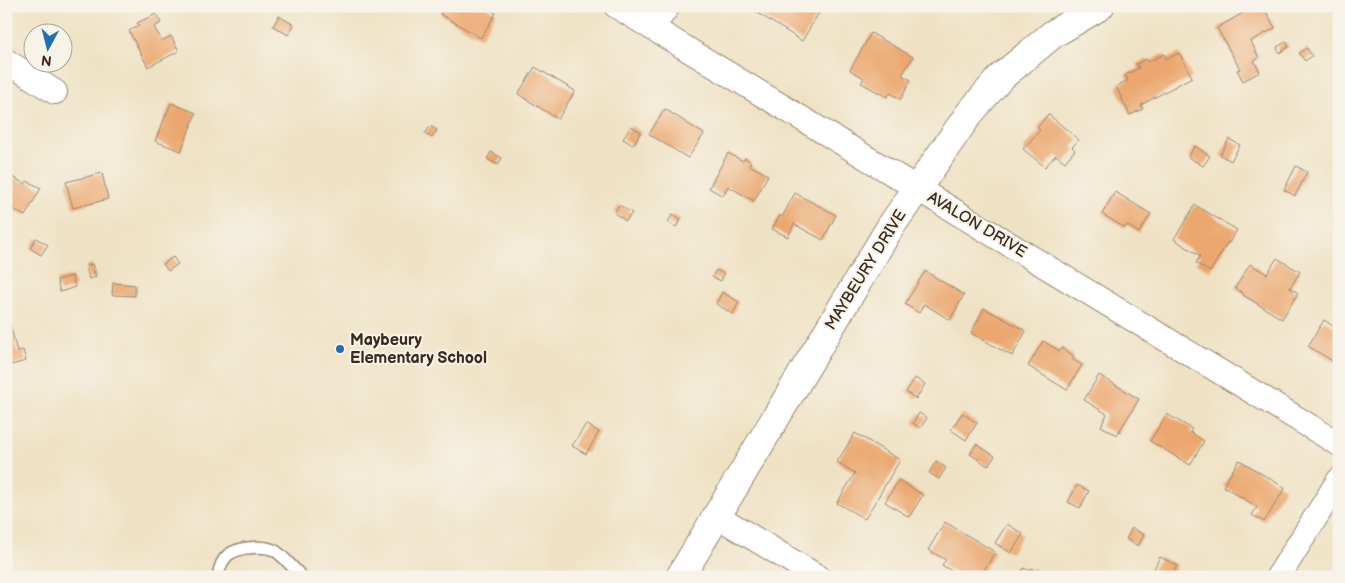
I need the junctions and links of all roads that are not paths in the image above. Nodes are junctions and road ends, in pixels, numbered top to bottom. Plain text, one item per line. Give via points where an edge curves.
1 (616, 6) edge
2 (668, 6) edge
3 (1100, 6) edge
4 (652, 28) junction
5 (6, 61) edge
6 (54, 92) dead end
7 (918, 190) junction
8 (1339, 444) edge
9 (1339, 480) edge
10 (717, 516) junction
11 (218, 577) edge
12 (302, 577) edge
13 (680, 577) edge
14 (818, 577) edge
15 (1278, 577) edge

1 - 4 street, AVALON DRIVE
2 - 4 street
3 - 7 street, MAYBEURY DRIVE via 1053,34 1000,78 969,114
4 - 7 street, AVALON DRIVE
5 - 6 street
7 - 8 street, AVALON DRIVE
7 - 10 street, MAYBEURY DRIVE via 892,226
9 - 15 street
10 - 13 street, MAYBEURY DRIVE
10 - 14 street
11 - 12 lane via 228,556 242,549 260,547 276,551

